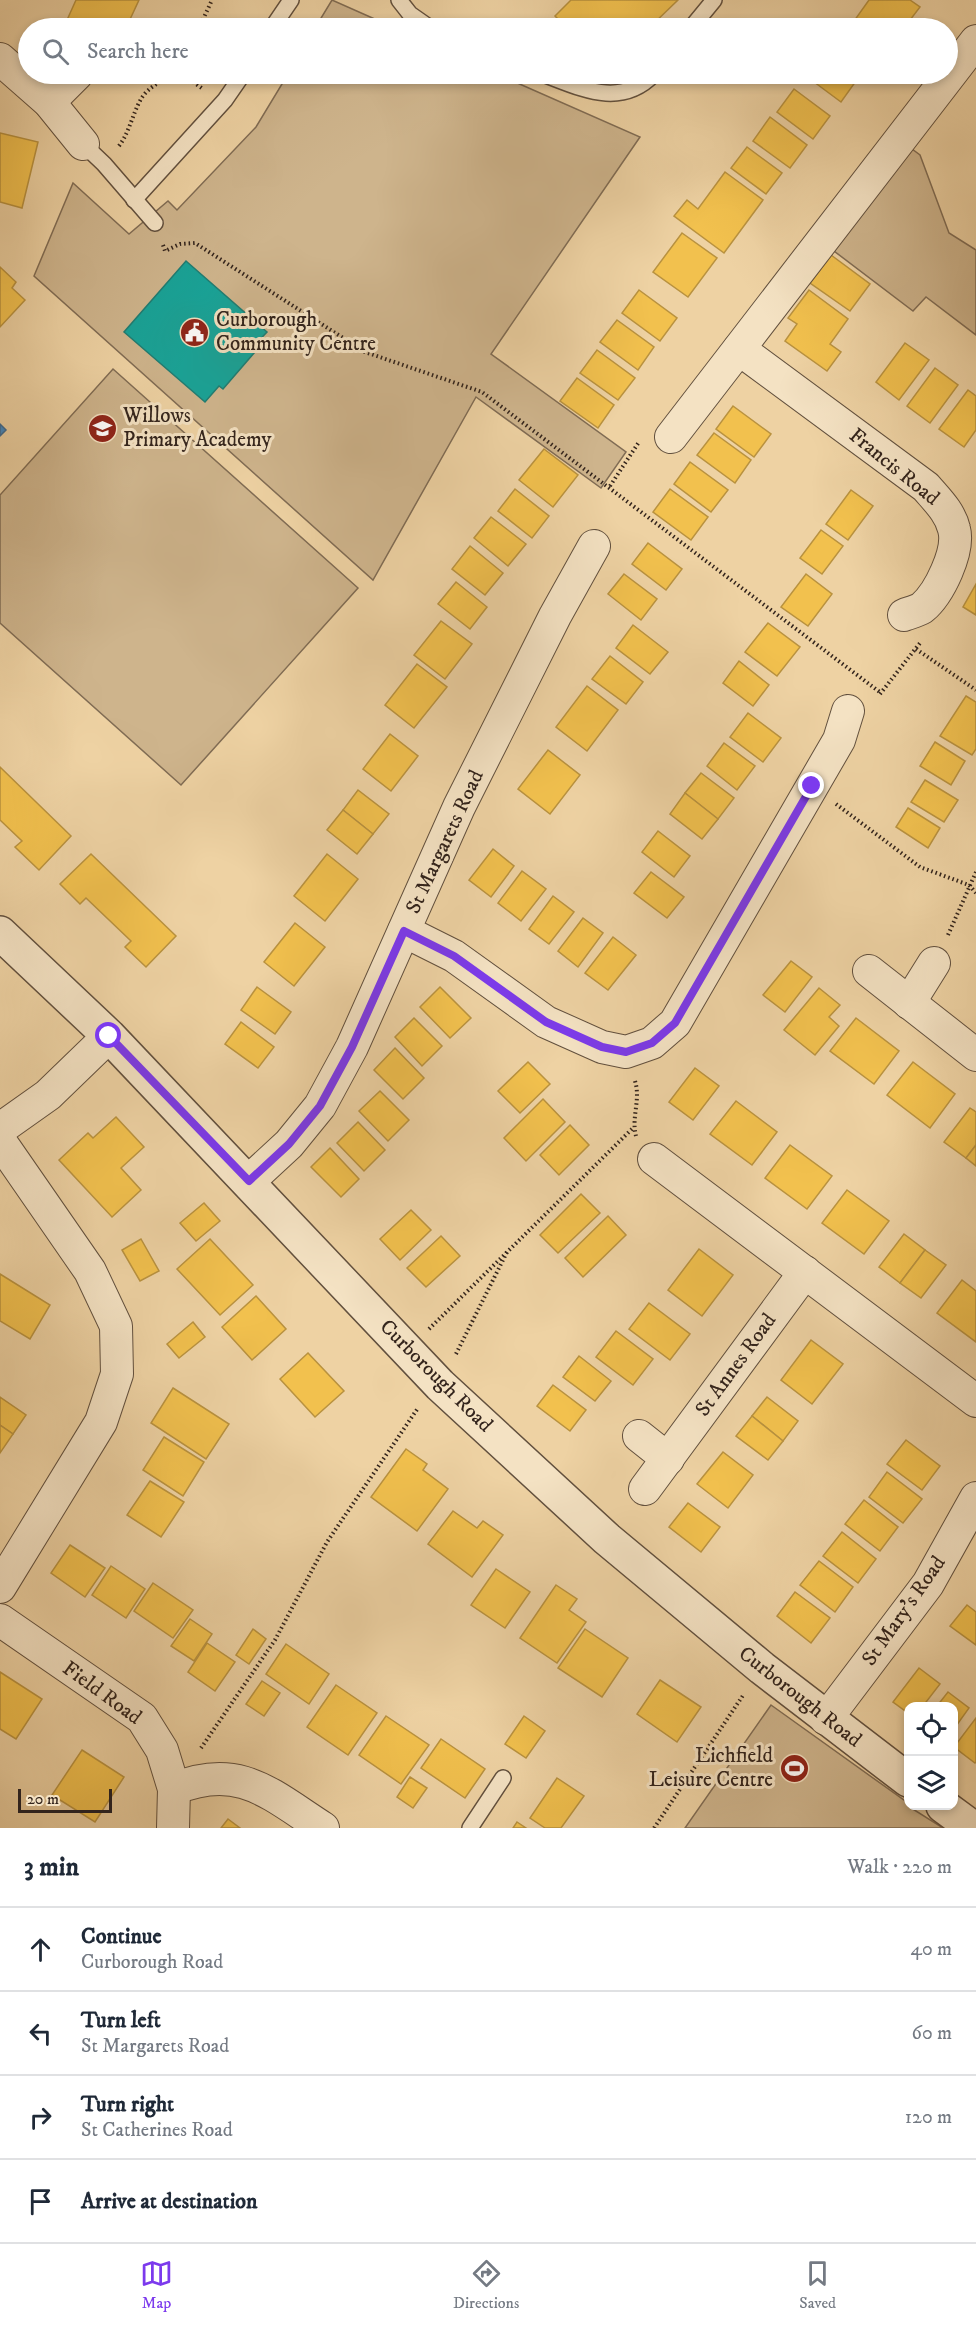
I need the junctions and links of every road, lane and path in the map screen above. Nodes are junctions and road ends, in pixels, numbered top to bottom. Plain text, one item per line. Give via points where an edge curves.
1 (212, 0) edge
2 (291, 0) edge
3 (399, 0) edge
4 (714, 0) edge
5 (204, 18) edge
6 (279, 18) edge
7 (416, 18) edge
8 (700, 18) edge
9 (976, 41) edge
10 (0, 59) edge
11 (958, 64) edge
12 (18, 75) edge
13 (28, 84) edge
14 (67, 84) edge
15 (157, 84) edge
16 (236, 84) edge
17 (570, 84) edge
18 (641, 84) edge
19 (943, 84) edge
20 (49, 102) junction
21 (93, 154) junction
22 (134, 200) junction
23 (155, 223) joint
24 (739, 349) junction
25 (671, 437) dead end
26 (594, 546) dead end
27 (904, 615) dead end
28 (916, 649) dead end
29 (976, 690) edge
30 (881, 693) dead end
31 (849, 711) dead end
32 (812, 786) junction
33 (976, 872) edge
34 (969, 885) junction
35 (976, 893) edge
36 (404, 931) junction
37 (0, 933) edge
38 (934, 963) joint
39 (868, 972) dead end
40 (909, 1002) junction
41 (109, 1036) junction
42 (626, 1052) junction
43 (976, 1055) edge
44 (0, 1130) edge
45 (0, 1141) edge
46 (662, 1173) dead end
47 (249, 1181) junction
48 (507, 1252) junction
49 (805, 1272) junction
50 (408, 1350) junction
51 (440, 1384) junction
52 (976, 1401) edge
53 (639, 1436) dead end
54 (668, 1459) junction
55 (645, 1489) dead end
56 (976, 1498) edge
57 (0, 1587) edge
58 (0, 1620) edge
59 (762, 1668) junction
60 (826, 1719) junction
61 (904, 1776) edge
62 (503, 1778) dead end
63 (174, 1789) junction
64 (948, 1810) edge
65 (173, 1828) edge
66 (323, 1828) edge
67 (470, 1828) edge
68 (654, 1828) edge
69 (973, 1828) edge

1 - 5 path
2 - 6 lane
3 - 7 lane
4 - 8 lane
9 - 11 street
10 - 12 street
13 - 20 street
14 - 20 street
15 - 21 path via 142,98 129,134
16 - 22 lane
17 - 18 lane via 597,94 630,92
19 - 24 street
20 - 21 street
21 - 22 lane
22 - 23 lane
23 - 30 path via 165,251 195,243 364,352 482,392
24 - 25 street
24 - 27 street, Francis Road via 926,487 949,513 955,531 953,556 944,577 922,608
26 - 36 street, St Margarets Road via 566,620 459,807
28 - 29 path
31 - 32 street via 839,740
32 - 34 path via 920,867
32 - 42 street via 675,1023 652,1043
33 - 34 path
34 - 35 path
34 - 38 path
36 - 42 street via 454,956 546,1022 602,1047
36 - 47 street, St Margarets Road via 352,1047 320,1106 289,1144
37 - 41 street, Curborough Road
38 - 40 street
39 - 40 street
40 - 43 street
41 - 44 street via 48,1095
41 - 47 street, Curborough Road
42 - 48 path via 638,1093 634,1127
45 - 57 street via 90,1271 116,1326 117,1374 101,1422
46 - 49 street
47 - 50 street, Curborough Road
48 - 50 path
48 - 51 path
49 - 52 street
49 - 54 street, St Annes Road
50 - 51 street, Curborough Road
51 - 59 street, Curborough Road via 607,1539
51 - 63 path via 411,1415 353,1503 321,1552 275,1640
53 - 54 street
54 - 55 street, St Annes Road
56 - 60 street, St Mary's Road via 928,1584
58 - 63 street, Field Road via 142,1718 162,1750
59 - 60 street, Curborough Road
59 - 68 path
60 - 61 street, Curborough Road
62 - 67 lane
63 - 65 street, Field Road
63 - 66 street via 196,1779 230,1777 265,1790
64 - 69 street

